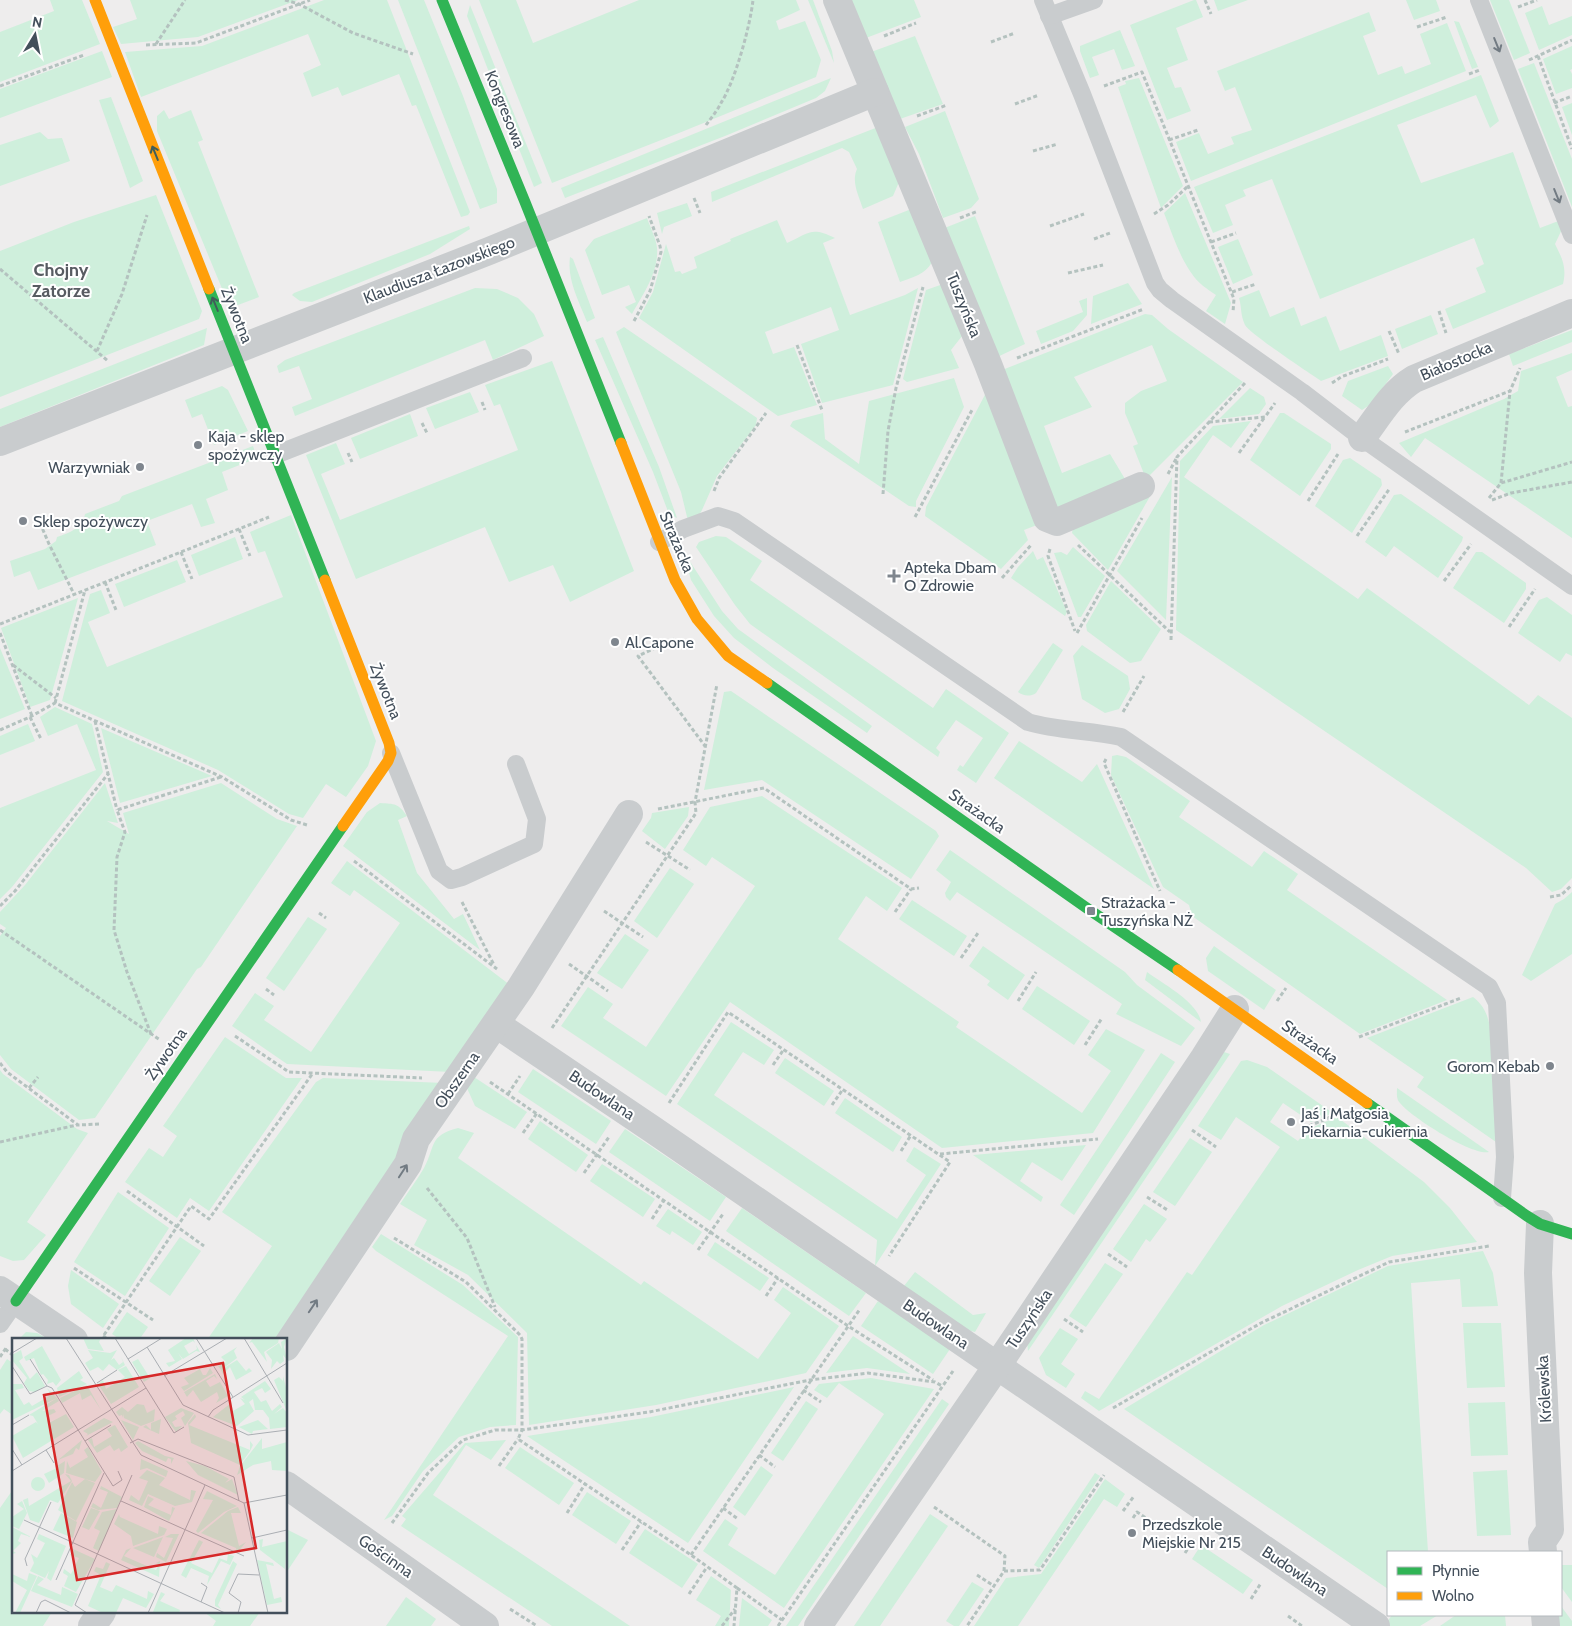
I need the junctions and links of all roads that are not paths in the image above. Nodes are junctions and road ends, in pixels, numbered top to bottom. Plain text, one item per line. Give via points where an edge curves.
1 (95, 0) edge
2 (442, 0) edge
3 (837, 0) edge
4 (1094, 0) edge
5 (1479, 0) edge
6 (1046, 8) edge
7 (875, 92) junction
8 (536, 232) junction
9 (1572, 235) edge
10 (1572, 313) edge
11 (234, 350) junction
12 (523, 358) dead end
13 (1367, 441) junction
14 (0, 442) edge
15 (275, 455) junction
16 (1141, 486) dead end
17 (659, 542) junction
18 (1572, 586) edge
19 (392, 753) junction
20 (516, 764) dead end
21 (629, 814) road end
22 (1235, 1009) junction
23 (496, 1024) junction
24 (1502, 1198) junction
25 (1540, 1224) junction
26 (1572, 1234) edge
27 (8, 1295) edge
28 (0, 1324) edge
29 (71, 1338) edge
30 (288, 1344) edge
31 (997, 1366) junction
32 (288, 1486) edge
33 (1555, 1537) edge
34 (101, 1614) edge
35 (92, 1626) edge
36 (486, 1626) edge
37 (818, 1626) edge
38 (1376, 1626) edge

11 -> 1 street, Żywotna
2 - 8 street, Kongresowa
3 - 7 street, Tuszyńska
4 - 6 lane
5 -> 9 lane
6 - 13 lane via 1160,290
7 - 8 street, Klaudiusza Łazowskiego
7 - 16 street, Tuszyńska via 991,372 1047,518 1057,522
8 - 11 street, Klaudiusza Łazowskiego
8 - 17 street, Strażacka
10 - 13 street, Białostocka via 1414,379 1394,395
11 - 14 street, Klaudiusza Łazowskiego
11 - 15 street, Żywotna
12 - 15 lane
13 - 18 lane
15 - 19 street, Żywotna
17 - 22 street, Strażacka via 687,604 728,656
17 - 24 lane via 718,516 734,521 1028,722 1121,737 1489,987 1498,1003 1506,1157
19 - 20 lane via 439,871 451,880 534,844 538,819
19 - 27 street, Żywotna via 138,1123
21 - 23 street, Obszerna
22 - 24 street, Strażacka
22 - 31 street, Tuszyńska
30 -> 23 street, Obszerna via 408,1164 416,1140
23 - 31 street, Budowlana
24 - 25 street, Strażacka
25 - 26 street, Strażacka
25 - 33 street, Królewska via 1538,1273
27 - 28 lane
27 - 29 street
31 - 37 street, Tuszyńska
31 - 38 street, Budowlana
32 - 36 street, Gościnna
34 - 35 street

